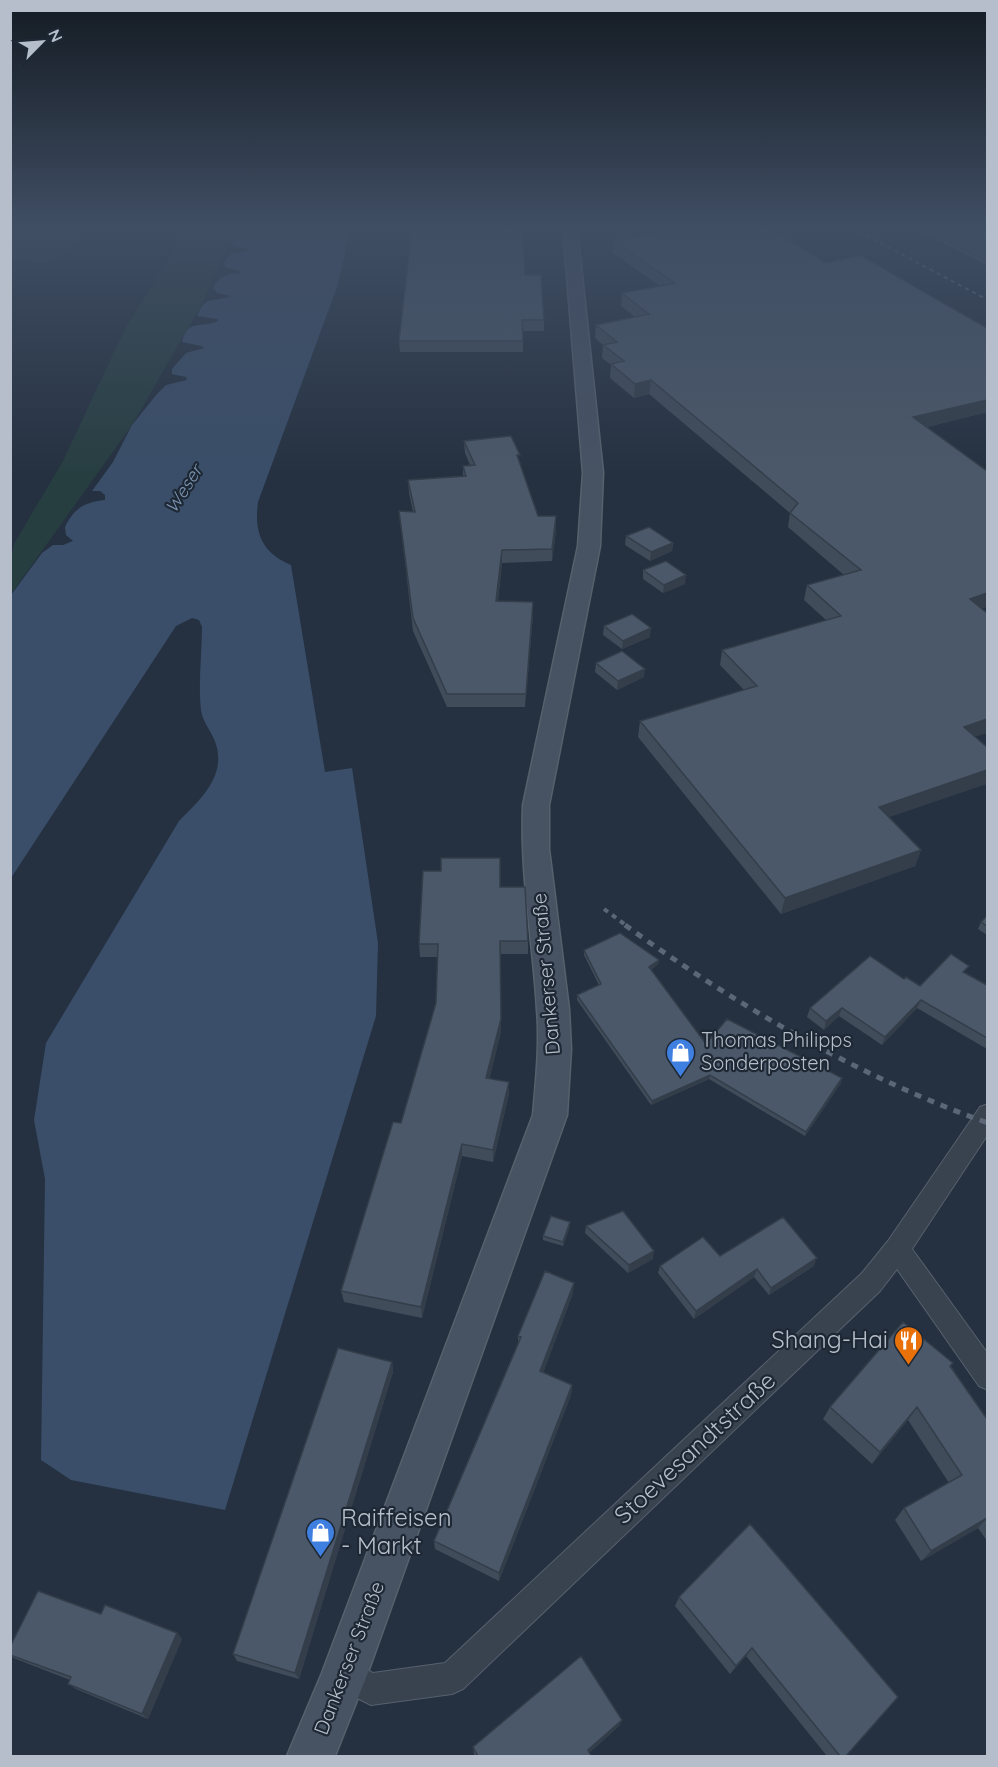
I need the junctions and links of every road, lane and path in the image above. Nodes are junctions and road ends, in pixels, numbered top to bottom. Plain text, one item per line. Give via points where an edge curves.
1 (578, 310) edge
2 (987, 1114) edge
3 (897, 1249) junction
4 (987, 1377) edge
5 (344, 1675) junction
6 (312, 1756) edge

1 - 5 main road, Dankerser Straße via 593,507 589,546 536,805 535,849 555,1049 550,1115
2 - 3 street, Stoevesandtstraße
3 - 4 street
3 - 5 street, Stoevesandtstraße via 871,1282 452,1678 371,1689
5 - 6 main road, Dankerser Straße

